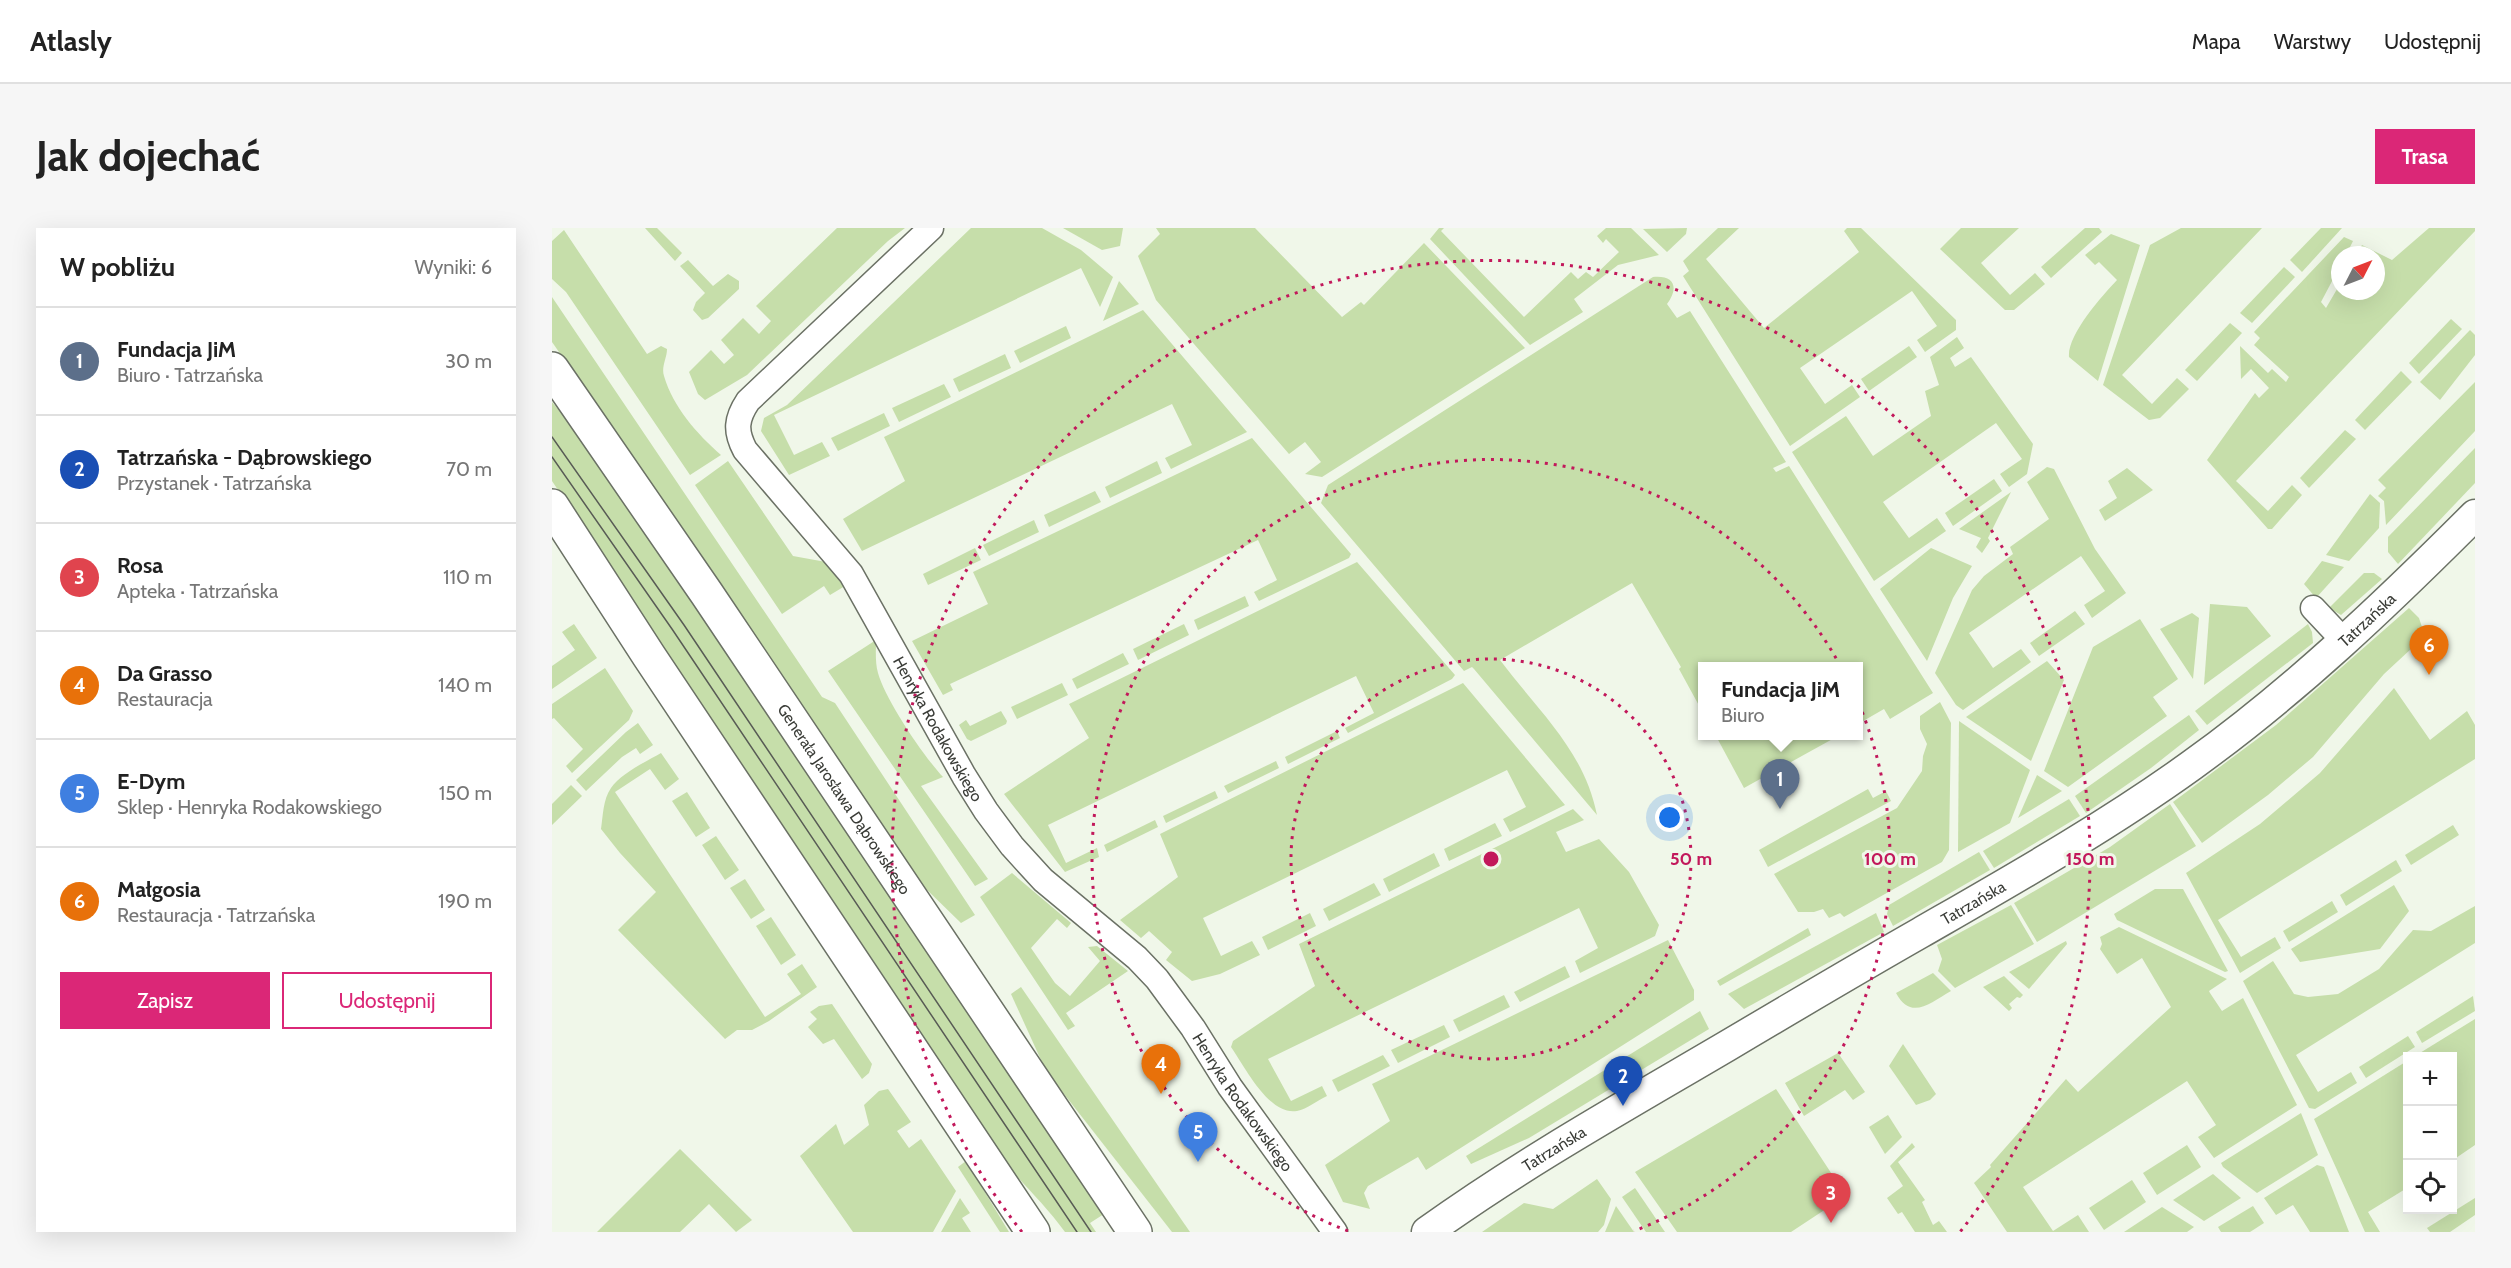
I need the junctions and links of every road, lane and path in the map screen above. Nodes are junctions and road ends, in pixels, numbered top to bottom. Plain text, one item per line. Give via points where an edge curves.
1 (931, 228) edge
2 (552, 369) edge
3 (552, 506) edge
4 (2475, 515) edge
5 (2313, 608) dead end
6 (2344, 641) junction
7 (1034, 1232) edge
8 (1135, 1232) edge
9 (1335, 1232) edge
10 (1427, 1232) edge

1 - 9 street, Henryka Rodakowskiego via 748,401 739,414 740,440 851,574 964,776 1012,846 1043,880 1157,978
2 - 8 main road, Generała Jarosława Dąbrowskiego via 708,594
3 - 7 main road
4 - 6 street, Tatrzańska
5 - 6 street
6 - 10 street, Tatrzańska via 2224,741 2115,817 1623,1106

